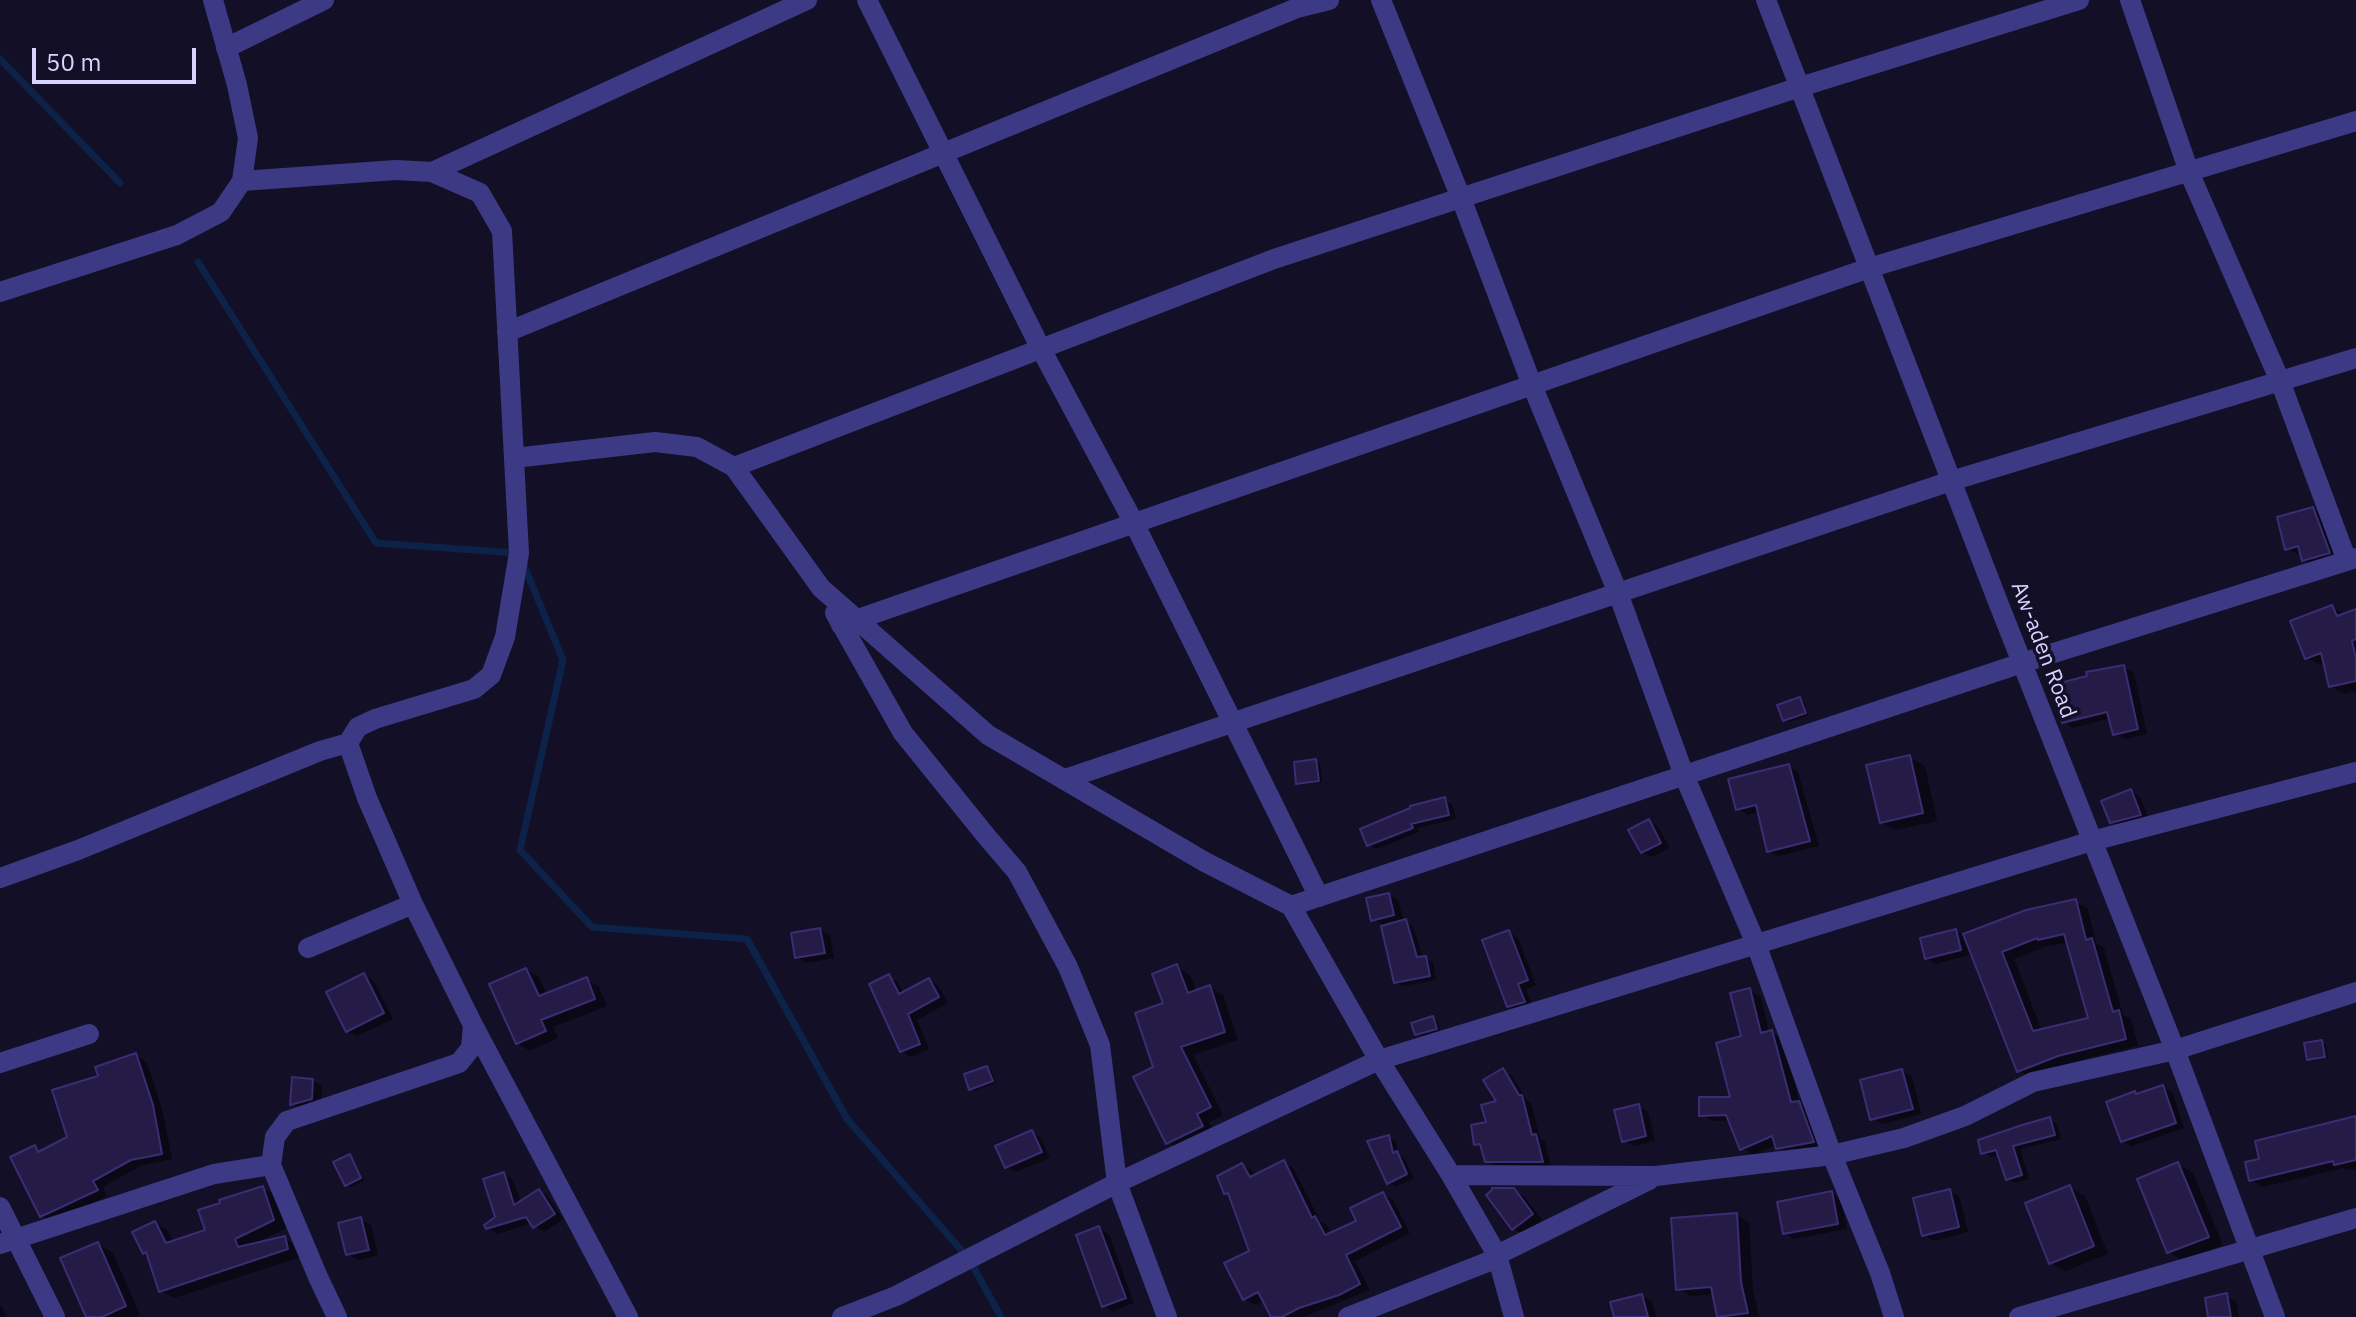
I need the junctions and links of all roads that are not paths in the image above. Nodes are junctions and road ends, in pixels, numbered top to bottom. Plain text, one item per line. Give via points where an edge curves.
1 (213, 0) edge
2 (324, 0) edge
3 (807, 0) edge
4 (867, 0) edge
5 (1329, 0) edge
6 (1381, 0) edge
7 (1766, 0) edge
8 (2079, 0) edge
9 (2130, 0) edge
10 (226, 48) junction
11 (1800, 87) junction
12 (2356, 121) edge
13 (943, 153) junction
14 (432, 172) junction
15 (2189, 172) junction
16 (242, 181) junction
17 (1461, 198) junction
18 (1869, 268) junction
19 (0, 292) edge
20 (507, 332) junction
21 (1041, 349) junction
22 (2356, 358) edge
23 (2280, 381) junction
24 (1532, 385) junction
25 (514, 458) junction
26 (734, 467) junction
27 (1951, 481) junction
28 (1134, 523) junction
29 (2351, 559) edge
30 (1618, 593) junction
31 (849, 622) junction
32 (2022, 663) junction
33 (1232, 723) junction
34 (348, 743) junction
35 (2356, 772) edge
36 (1684, 775) junction
37 (1065, 779) junction
38 (2092, 841) junction
39 (0, 878) edge
40 (1319, 897) junction
41 (413, 904) junction
42 (1291, 906) junction
43 (1756, 944) junction
44 (308, 948) dead end
45 (2356, 992) edge
46 (473, 1025) junction
47 (89, 1034) dead end
48 (2175, 1050) junction
49 (1379, 1060) junction
50 (0, 1063) edge
51 (1832, 1155) junction
52 (271, 1165) junction
53 (1451, 1175) junction
54 (1656, 1176) junction
55 (1117, 1183) junction
56 (0, 1207) edge
57 (2356, 1218) edge
58 (8, 1241) edge
59 (2250, 1251) junction
60 (1497, 1255) junction
61 (55, 1317) edge
62 (337, 1317) edge
63 (628, 1317) edge
64 (842, 1317) edge
65 (1167, 1317) edge
66 (1348, 1317) edge
67 (1514, 1317) edge
68 (1894, 1317) edge
69 (2019, 1317) edge
70 (2275, 1317) edge

1 - 10 street
2 - 10 street
3 - 14 street
4 - 13 street
5 - 13 street via 1297,8
6 - 17 street
7 - 11 street, Aw-aden Road
8 - 11 street
9 - 15 street
10 - 16 street via 248,138
11 - 17 street
11 - 18 street, Aw-aden Road
12 - 15 street
13 - 20 street
13 - 21 street
14 - 16 street
14 - 20 street via 480,193 502,231
15 - 18 street
15 - 23 street
16 - 19 street via 221,212 177,235
17 - 21 street via 1274,259
17 - 24 street
18 - 24 street
18 - 27 street, Aw-aden Road
20 - 25 street
21 - 26 street
21 - 28 street
22 - 23 street
23 - 27 street
23 - 29 street
24 - 28 street
24 - 30 street
25 - 26 street via 655,442 697,447
25 - 34 street via 519,553 505,637 491,675 474,689 358,727
26 - 31 street
27 - 30 street
27 - 32 street, Aw-aden Road
28 - 31 street
28 - 33 street
29 - 32 street
30 - 33 street
30 - 36 street
31 - 37 street via 988,735
31 - 55 street via 903,733 1017,872 1068,967 1100,1045
32 - 36 street
32 - 38 street, Aw-aden Road
33 - 37 street
33 - 40 street
34 - 39 street
34 - 41 street
35 - 38 street
36 - 40 street
36 - 43 street
37 - 42 street
38 - 43 street
38 - 48 street, Aw-aden Road
40 - 42 street
41 - 44 street
41 - 46 street
42 - 49 street
43 - 49 street
43 - 51 street
45 - 48 street
46 - 52 street via 471,1048 459,1063 287,1121 275,1137
46 - 63 street
47 - 50 street
48 - 51 street via 2033,1082 1953,1121
48 - 59 street, Aw-aden Road
49 - 53 street
49 - 55 street
51 - 54 street
51 - 68 street
52 - 58 street via 214,1174
52 - 62 street
53 - 54 street
53 - 60 street
54 - 60 street
55 - 64 street via 896,1296
55 - 65 street
56 - 58 street
57 - 59 street
58 - 61 street
59 - 69 street
59 - 70 street, Aw-aden Road
60 - 66 street
60 - 67 street

